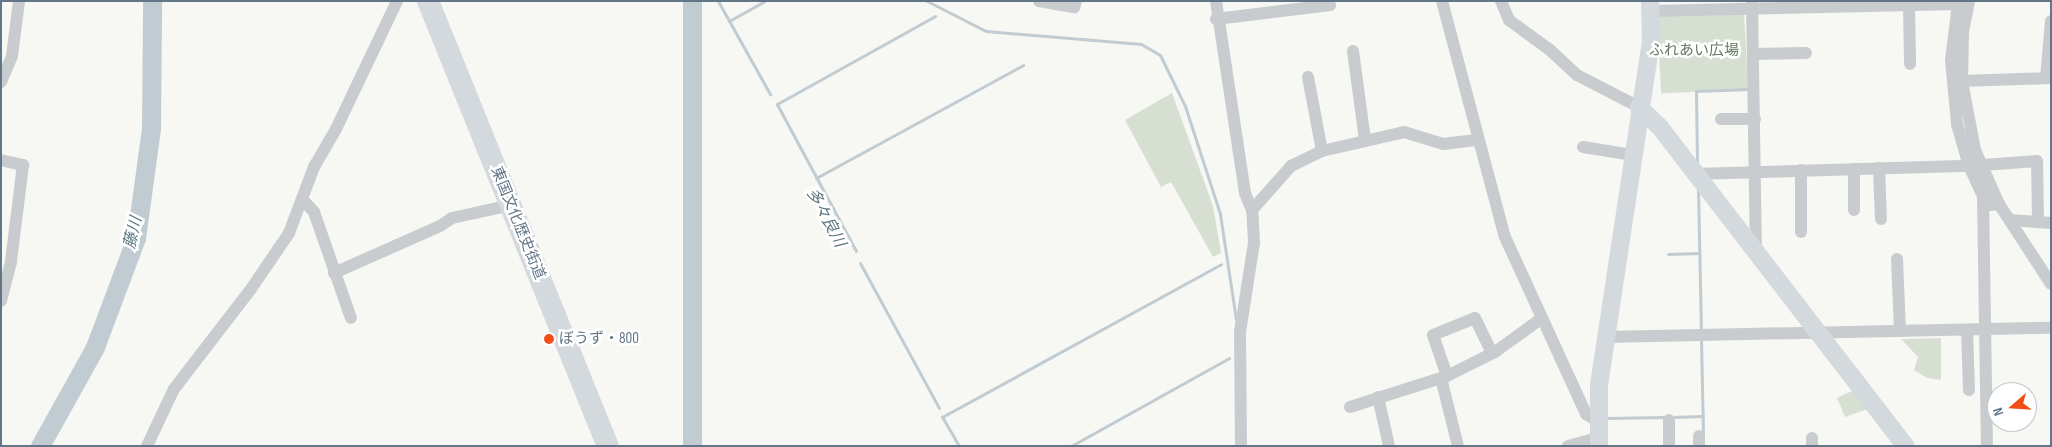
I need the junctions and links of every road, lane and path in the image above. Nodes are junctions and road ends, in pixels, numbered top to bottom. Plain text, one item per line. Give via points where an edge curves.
1 (18, 1) edge
2 (397, 1) edge
3 (428, 1) edge
4 (1039, 1) edge
5 (1076, 1) edge
6 (1216, 1) edge
7 (1442, 1) edge
8 (1501, 1) edge
9 (1962, 2) edge
10 (1857, 4) edge
11 (1330, 5) dead end
12 (1752, 5) edge
13 (1909, 5) junction
14 (1651, 6) edge
15 (1216, 19) junction
16 (2051, 21) edge
17 (1353, 51) dead end
18 (1806, 53) dead end
19 (1754, 54) junction
20 (1910, 64) dead end
21 (1308, 76) dead end
22 (2049, 78) edge
23 (1962, 81) junction
24 (1, 82) edge
25 (1640, 107) junction
26 (1721, 119) dead end
27 (1755, 119) junction
28 (1365, 140) junction
29 (1478, 140) junction
30 (1583, 147) dead end
31 (1322, 151) junction
32 (1633, 155) junction
33 (1, 160) edge
34 (1975, 165) junction
35 (1879, 168) junction
36 (1854, 169) junction
37 (1801, 170) junction
38 (1756, 171) junction
39 (1695, 174) junction
40 (301, 190) junction
41 (1982, 196) junction
42 (1999, 204) junction
43 (510, 205) junction
44 (1252, 210) junction
45 (1854, 210) dead end
46 (1881, 219) dead end
47 (2010, 220) junction
48 (2038, 220) junction
49 (2051, 223) edge
50 (1801, 232) dead end
51 (7, 251) edge
52 (1756, 252) junction
53 (1897, 258) dead end
54 (334, 273) junction
55 (2051, 284) edge
56 (1, 301) edge
57 (352, 318) dead end
58 (1542, 318) junction
59 (2051, 328) edge
60 (1967, 330) junction
61 (1985, 330) junction
62 (1900, 331) junction
63 (1818, 333) junction
64 (1606, 337) junction
65 (1492, 353) junction
66 (1444, 377) junction
67 (1969, 390) dead end
68 (1378, 397) junction
69 (1350, 407) dead end
70 (1669, 420) dead end
71 (1598, 435) edge
72 (147, 446) edge
73 (608, 446) edge
74 (1241, 446) edge
75 (1389, 446) edge
76 (1458, 446) edge
77 (1568, 446) edge
78 (1669, 446) edge
79 (1905, 446) edge
80 (1987, 446) edge

1 - 24 street via 12,56
2 - 40 street
3 - 43 highway, 東国文化歴史街道
4 - 5 street via 1074,7
6 - 15 street
7 - 29 street
8 - 25 street via 1509,20 1577,75
9 - 13 street
9 - 23 street
9 - 34 street via 1952,39 1952,81 1957,124
10 - 12 street
10 - 13 street
11 - 15 street
12 - 14 street
12 - 19 street
13 - 20 street
14 - 25 street via 1650,41
15 - 44 street via 1245,193
16 - 22 street
17 - 28 street
18 - 19 street
19 - 27 street
21 - 31 street
22 - 23 street
23 - 34 street
25 - 32 street
25 - 39 street
26 - 27 street
27 - 38 street
28 - 29 street via 1404,132 1443,144
28 - 31 street
29 - 58 street via 1504,237
30 - 32 street
31 - 44 street via 1291,166
32 - 64 street
33 - 51 street via 23,165
34 - 35 street
34 - 41 street
34 - 42 street
34 - 48 street via 2037,161
35 - 36 street
35 - 46 street
36 - 37 street
36 - 45 street
37 - 38 street
37 - 50 street
38 - 39 street
38 - 52 street
39 - 52 street
40 - 54 street via 314,212
40 - 72 street via 283,242 174,389
41 - 42 street via 1990,205
41 - 61 street
42 - 47 street
43 - 54 street via 452,218
43 - 73 highway, 東国文化歴史街道
44 - 74 street via 1253,251 1240,332
47 - 48 street
47 - 55 street
48 - 49 street
51 - 56 street
52 - 63 street
53 - 62 street
54 - 57 street
58 - 65 street
58 - 71 street
59 - 61 street
60 - 61 street
60 - 62 street
60 - 67 street
61 - 80 street
62 - 63 street
63 - 64 street
63 - 79 street
64 - 71 street
65 - 66 street
65 - 66 street via 1475,318 1433,335
66 - 68 street
66 - 76 street
68 - 69 street
68 - 75 street
70 - 78 street
71 - 77 street

